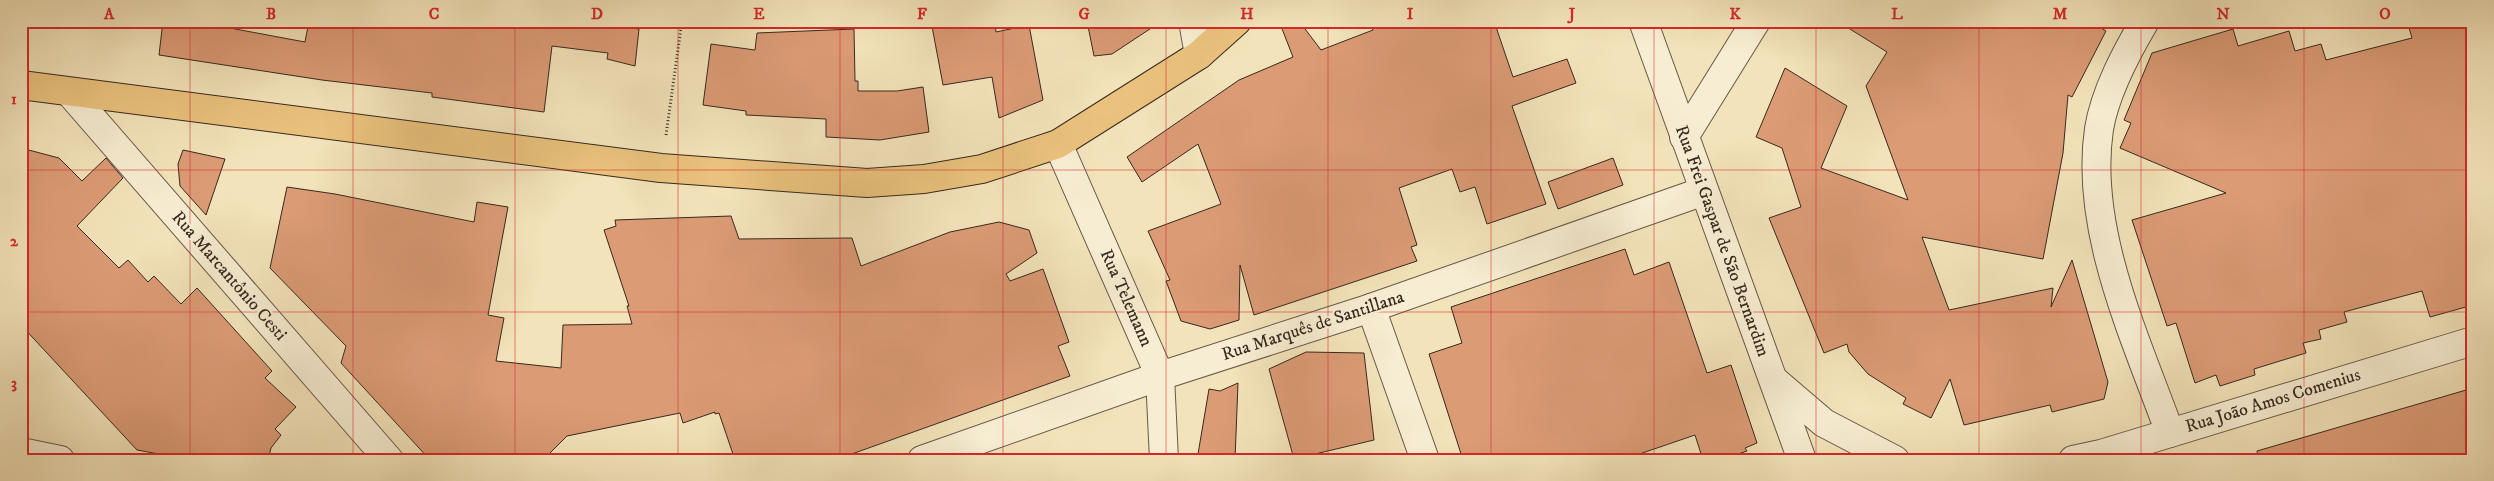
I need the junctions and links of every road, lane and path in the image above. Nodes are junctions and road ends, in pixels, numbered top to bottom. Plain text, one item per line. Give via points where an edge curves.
1 (682, 21) edge
2 (1192, 21) edge
3 (1237, 21) edge
4 (1643, 21) edge
5 (1756, 21) edge
6 (2145, 21) edge
7 (1199, 55) junction
8 (21, 85) edge
9 (70, 93) junction
10 (1684, 137) junction
11 (1058, 144) junction
12 (661, 168) junction
13 (1704, 191) junction
14 (1371, 308) junction
15 (2473, 341) edge
16 (1160, 376) junction
17 (1774, 380) junction
18 (2170, 433) junction
19 (21, 452) edge
20 (60, 460) edge
21 (389, 460) edge
22 (922, 460) edge
23 (1164, 460) edge
24 (1425, 460) edge
25 (1802, 460) edge
26 (1895, 460) edge
27 (2073, 460) edge

1 - 12 path
2 - 7 street
3 - 7 main road
4 - 10 street, Rua Frei Gaspar de São Bernardim
5 - 10 street
6 - 18 street via 2111,88 2099,128 2097,178 2104,236 2124,305
7 - 11 main road
8 - 9 main road
9 - 12 main road
9 - 21 street, Rua Marcantônio Cesti
10 - 13 street, Rua Frei Gaspar de São Bernardim
11 - 12 main road via 982,169 868,184
11 - 16 street, Rua Telemann
13 - 14 street, Rua Marquês de Santillana
13 - 17 street, Rua Frei Gaspar de São Bernardim
14 - 16 street, Rua Marquês de Santillana
14 - 24 street
15 - 18 street, Rua João Amos Comenius
16 - 22 street, Rua Marquês de Santillana
16 - 23 street, Rua Telemann
17 - 25 street, Rua Frei Gaspar de São Bernardim
17 - 26 street via 1824,423
18 - 27 street, Rua João Amos Comenius
19 - 20 street

